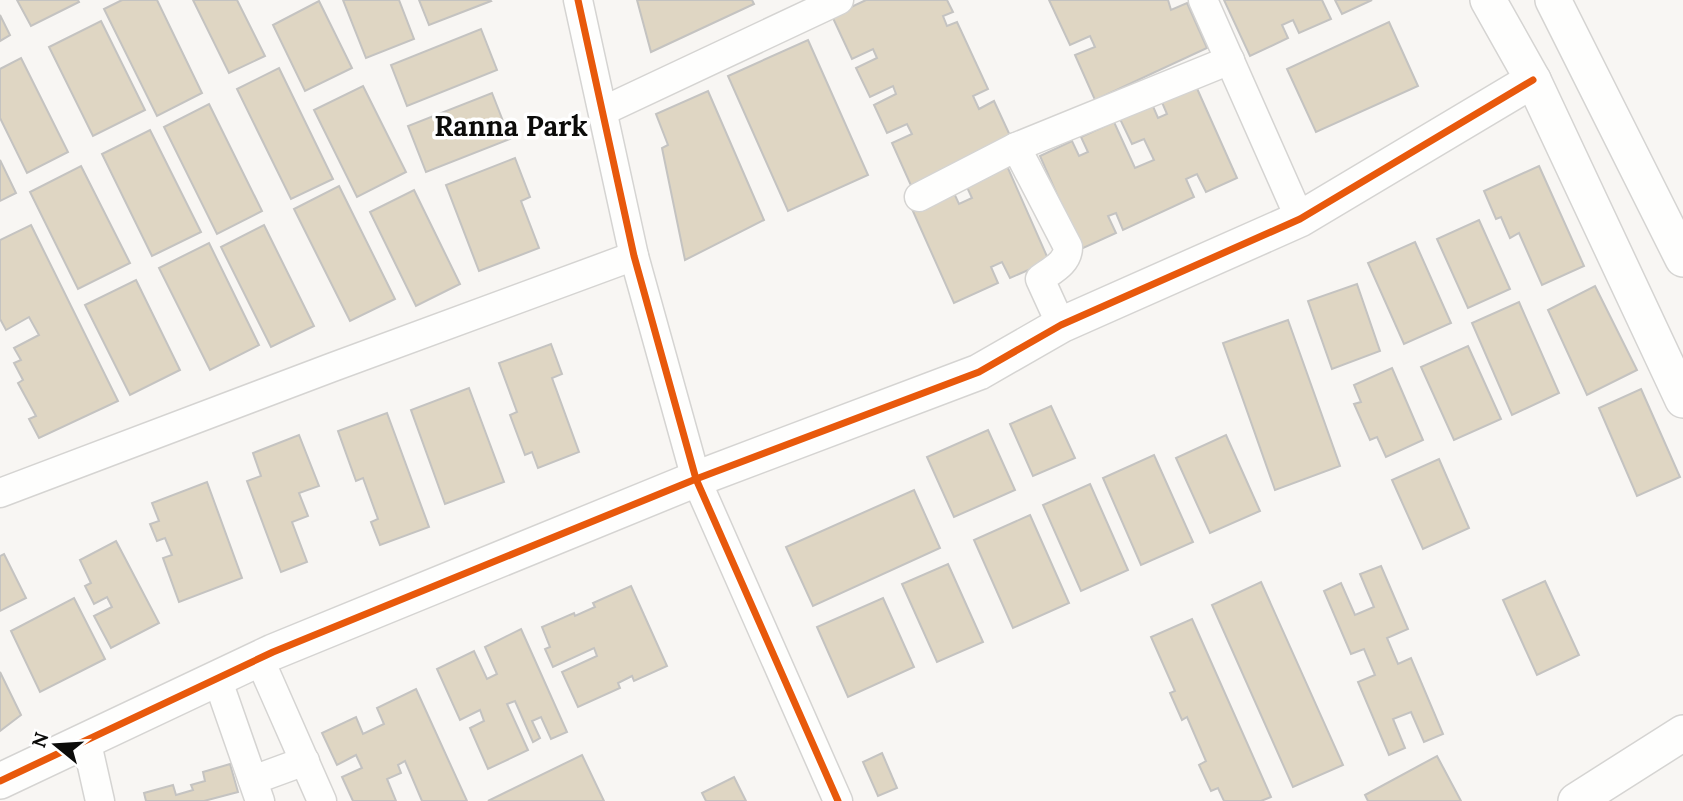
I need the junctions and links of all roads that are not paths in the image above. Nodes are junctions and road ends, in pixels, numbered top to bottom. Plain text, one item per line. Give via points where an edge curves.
1 (578, 0) edge
2 (839, 0) edge
3 (1203, 0) edge
4 (1488, 0) edge
5 (1553, 0) edge
6 (1230, 60) junction
7 (1533, 80) junction
8 (603, 111) junction
9 (1016, 147) junction
10 (919, 197) dead end
11 (1300, 219) junction
12 (634, 256) junction
13 (1683, 259) edge
14 (1061, 325) junction
15 (1683, 400) edge
16 (696, 478) junction
17 (0, 493) edge
18 (259, 658) junction
19 (217, 678) junction
20 (1683, 733) edge
21 (86, 739) junction
22 (305, 761) junction
23 (0, 781) edge
24 (256, 790) edge
25 (100, 801) edge
26 (322, 801) edge
27 (838, 801) edge
28 (1576, 801) edge

1 - 8 street
2 - 8 street
3 - 6 street
4 - 7 street
5 - 13 street
6 - 9 street
6 - 11 street
7 - 11 street
7 - 15 street
8 - 12 street
9 - 10 street
9 - 14 street via 1068,247 1065,261 1040,279
11 - 14 street
12 - 16 street
12 - 17 street
14 - 16 street via 979,372
16 - 18 street
16 - 27 street
18 - 19 street
18 - 22 street
19 - 21 street
19 - 24 street
20 - 28 street
21 - 23 street
21 - 25 street
22 - 24 street
22 - 26 street

